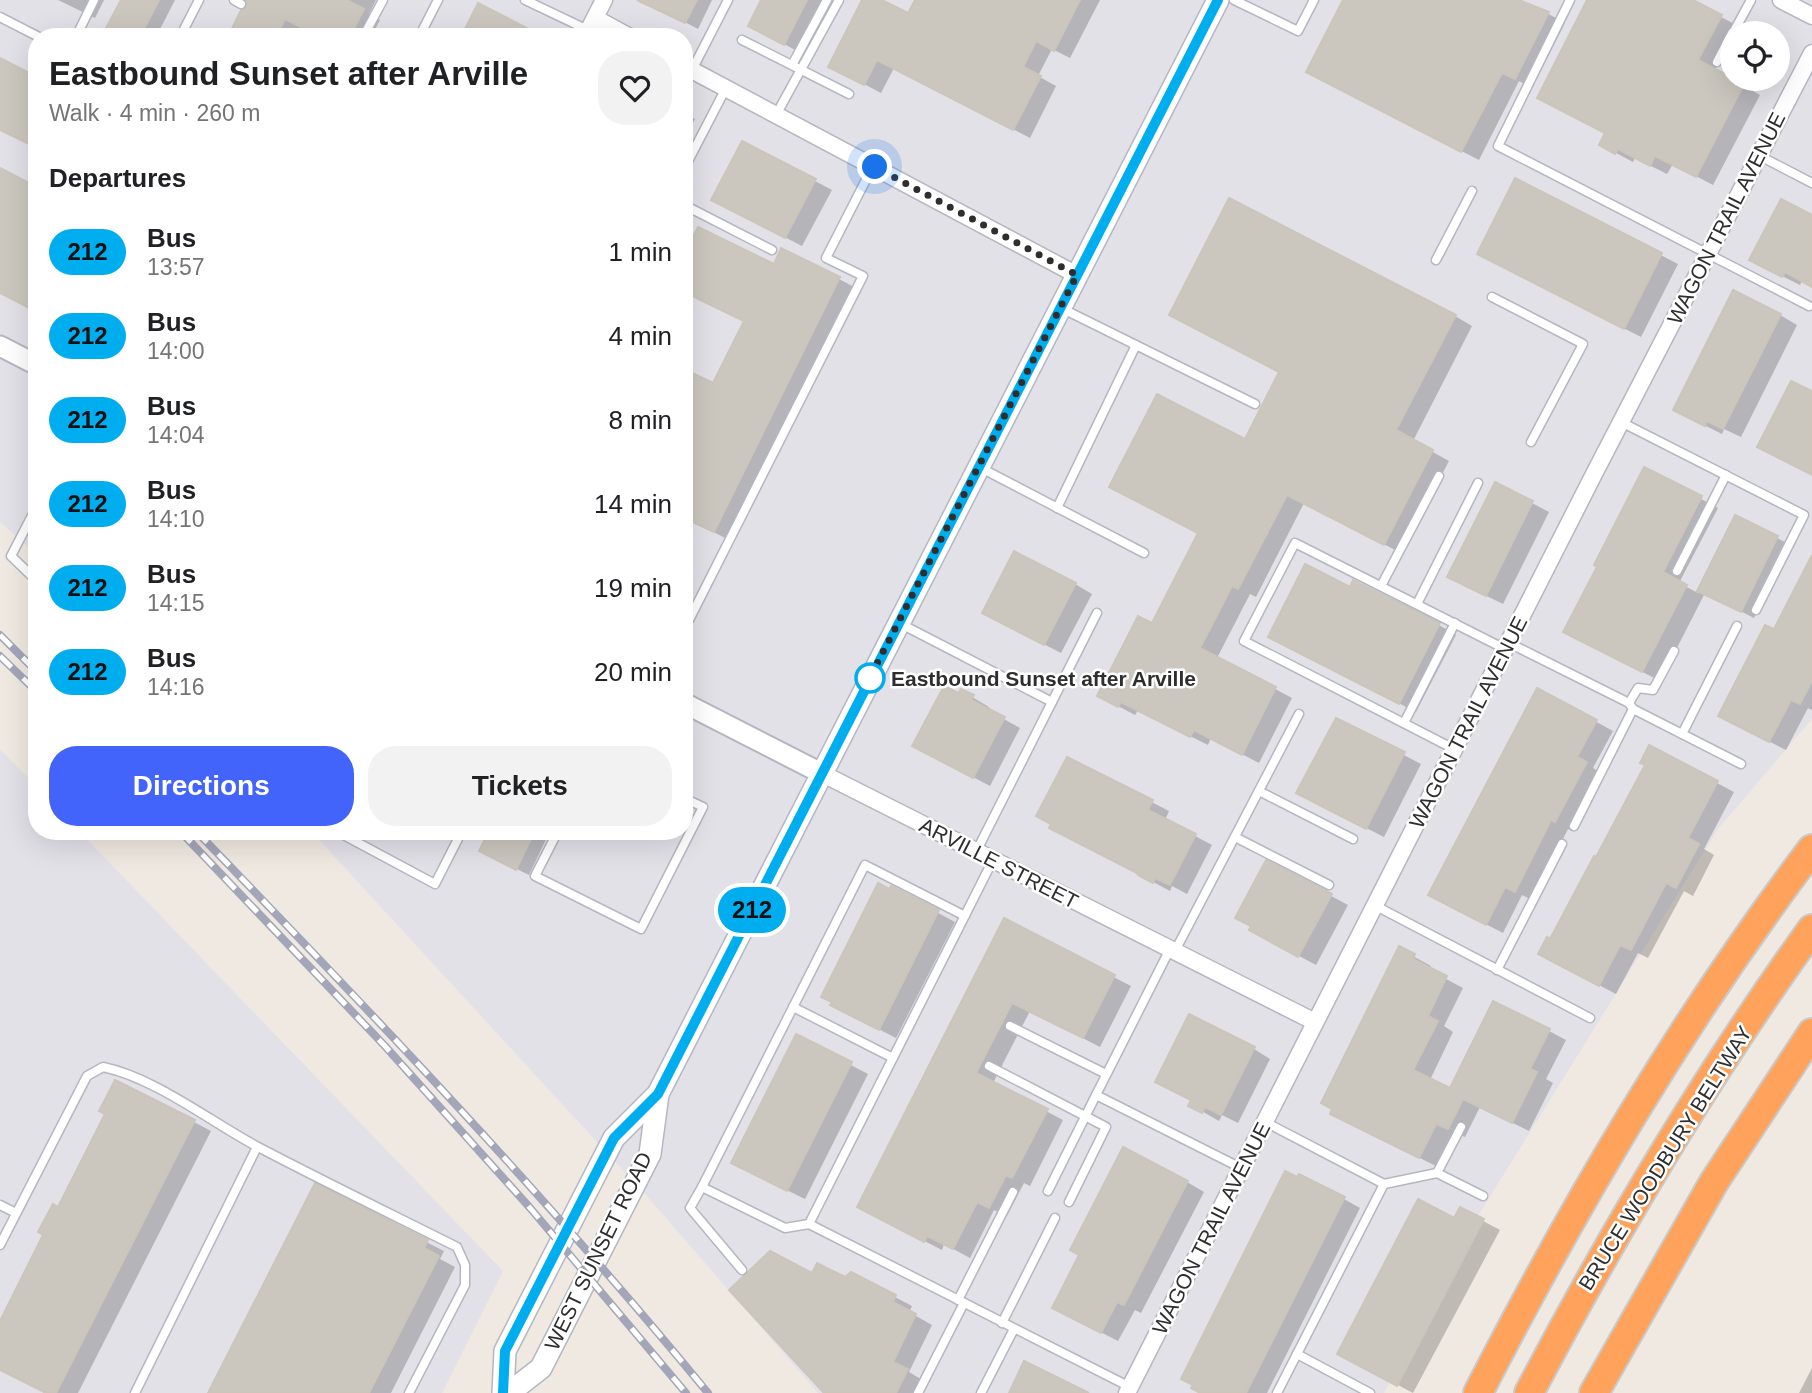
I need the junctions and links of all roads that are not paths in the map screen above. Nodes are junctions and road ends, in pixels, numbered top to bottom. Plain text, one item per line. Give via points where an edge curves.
1 (94, 0) edge
2 (199, 0) edge
3 (383, 0) edge
4 (438, 0) edge
5 (525, 0) edge
6 (604, 0) edge
7 (728, 0) edge
8 (827, 0) edge
9 (839, 0) edge
10 (1218, 0) edge
11 (1234, 0) edge
12 (1314, 0) edge
13 (1570, 0) edge
14 (1751, 0) edge
15 (1781, 0) edge
16 (1812, 16) edge
17 (0, 17) edge
18 (1740, 21) edge
19 (80, 28) edge
20 (185, 28) edge
21 (368, 28) edge
22 (424, 28) edge
23 (589, 28) edge
24 (28, 31) edge
25 (742, 40) dead end
26 (1812, 53) edge
27 (1720, 57) edge
28 (693, 60) edge
29 (1717, 62) dead end
30 (792, 65) junction
31 (801, 69) junction
32 (693, 71) edge
33 (726, 88) junction
34 (849, 94) dead end
35 (776, 115) junction
36 (693, 152) edge
37 (1758, 155) junction
38 (873, 166) junction
39 (1812, 183) edge
40 (1472, 191) dead end
41 (693, 210) edge
42 (772, 250) dead end
43 (1707, 254) junction
44 (1436, 260) dead end
45 (1077, 275) junction
46 (1492, 297) dead end
47 (1809, 306) dead end
48 (1060, 307) junction
49 (1136, 345) junction
50 (0, 346) edge
51 (28, 360) edge
52 (1255, 404) dead end
53 (1621, 422) junction
54 (1531, 442) dead end
55 (978, 467) junction
56 (1726, 475) junction
57 (1439, 477) dead end
58 (1478, 483) dead end
59 (1057, 508) junction
60 (1808, 517) edge
61 (28, 523) edge
62 (1144, 553) dead end
63 (1677, 571) dead end
64 (28, 572) edge
65 (1381, 586) junction
66 (1417, 604) junction
67 (1756, 610) dead end
68 (693, 612) edge
69 (1097, 612) dead end
70 (898, 622) junction
71 (1455, 624) junction
72 (1737, 626) dead end
73 (1507, 646) junction
74 (1674, 651) dead end
75 (1052, 702) junction
76 (1631, 706) junction
77 (693, 708) edge
78 (1299, 714) dead end
79 (1404, 723) junction
80 (1682, 734) junction
81 (1454, 749) junction
82 (1741, 764) dead end
83 (821, 773) junction
84 (1259, 791) junction
85 (693, 802) edge
86 (1574, 826) dead end
87 (693, 827) edge
88 (1235, 836) junction
89 (1353, 839) dead end
90 (353, 840) edge
91 (457, 840) edge
92 (553, 840) edge
93 (686, 840) edge
94 (1562, 844) dead end
95 (1812, 849) edge
96 (976, 852) junction
97 (993, 860) junction
98 (1329, 885) dead end
99 (1374, 905) junction
100 (965, 916) junction
101 (1812, 929) edge
102 (1172, 950) junction
103 (1497, 970) junction
104 (793, 1007) junction
105 (1590, 1018) dead end
106 (1315, 1022) junction
107 (1010, 1026) dead end
108 (1812, 1033) edge
109 (893, 1058) junction
110 (989, 1066) dead end
111 (1106, 1074) junction
112 (658, 1094) junction
113 (1096, 1096) junction
114 (1086, 1116) junction
115 (1265, 1122) junction
116 (1461, 1127) dead end
117 (257, 1147) junction
118 (1241, 1168) junction
119 (1437, 1172) junction
120 (1384, 1184) junction
121 (702, 1187) junction
122 (1048, 1191) dead end
123 (1013, 1192) dead end
124 (1483, 1196) dead end
125 (1069, 1202) dead end
126 (0, 1205) edge
127 (16, 1213) junction
128 (1055, 1218) dead end
129 (809, 1224) junction
130 (0, 1245) edge
131 (742, 1270) dead end
132 (961, 1302) junction
133 (1522, 1312) junction
134 (1002, 1323) junction
135 (1014, 1329) junction
136 (1297, 1354) junction
137 (1128, 1390) edge
138 (135, 1393) edge
139 (409, 1393) edge
140 (503, 1393) edge
141 (509, 1393) edge
142 (918, 1393) edge
143 (981, 1393) edge
144 (1277, 1393) edge
145 (1370, 1393) edge
146 (1461, 1393) edge
147 (1478, 1393) edge
148 (1528, 1393) edge
149 (1594, 1393) edge

1 - 19 lane
2 - 20 lane
3 - 21 lane
4 - 22 lane
5 - 23 lane
6 - 23 street
7 - 28 lane
8 - 30 lane
9 - 31 lane
10 - 45 main road, WEST SUNSET ROAD
11 - 12 lane via 1298,31
13 - 43 lane via 1498,146
14 - 18 lane
15 - 16 street
17 - 24 lane
25 - 30 lane
26 - 37 street, WAGON TRAIL AVENUE
27 - 29 lane
30 - 31 lane
31 - 34 lane
31 - 35 lane
32 - 33 street
33 - 35 street
33 - 36 lane
35 - 38 street
37 - 39 lane
37 - 43 street, WAGON TRAIL AVENUE
38 - 45 street
38 - 68 lane via 826,258 863,276
40 - 44 lane
41 - 42 lane
43 - 47 lane
43 - 53 street, WAGON TRAIL AVENUE
45 - 48 main road, WEST SUNSET ROAD
46 - 54 lane via 1583,344
48 - 49 lane
48 - 55 main road, WEST SUNSET ROAD
49 - 52 lane
49 - 59 lane
50 - 51 street
53 - 56 lane
53 - 73 street, WAGON TRAIL AVENUE
55 - 59 lane
55 - 70 main road, WEST SUNSET ROAD
56 - 60 lane
56 - 63 lane
57 - 65 lane
58 - 66 lane
59 - 62 lane
60 - 67 lane
61 - 64 lane via 11,556
65 - 66 lane
65 - 79 lane via 1295,543 1244,641
66 - 71 lane
69 - 75 lane
70 - 75 lane
70 - 83 main road, WEST SUNSET ROAD
71 - 73 lane
71 - 79 lane
72 - 80 lane
73 - 76 lane
73 - 81 street, WAGON TRAIL AVENUE
74 - 76 lane via 1653,690 1637,688
75 - 96 lane
76 - 80 lane
76 - 86 lane
77 - 83 street, ARVILLE STREET
78 - 84 lane
79 - 81 lane
80 - 82 lane
81 - 99 street, WAGON TRAIL AVENUE
83 - 96 street, ARVILLE STREET
83 - 112 main road, WEST SUNSET ROAD
84 - 88 lane
84 - 89 lane
85 - 87 lane via 703,807
88 - 98 lane
88 - 102 lane
90 - 91 lane via 435,884
92 - 93 lane via 535,876 641,929
94 - 103 lane
95 - 133 highway via 1761,916 1643,1097
96 - 97 street, ARVILLE STREET
97 - 100 lane
97 - 102 street, ARVILLE STREET
99 - 103 lane
99 - 106 street, WAGON TRAIL AVENUE
100 - 104 lane via 865,865
100 - 109 lane
101 - 148 highway, BRUCE WOODBURY BELTWAY via 1677,1131
102 - 106 street, ARVILLE STREET
102 - 111 lane
103 - 105 lane
104 - 109 lane
104 - 121 lane
106 - 115 street, WAGON TRAIL AVENUE
107 - 111 lane
108 - 149 highway via 1714,1182
109 - 129 lane
110 - 114 lane
111 - 113 lane
112 - 140 main road, WEST SUNSET ROAD via 614,1138 505,1351
112 - 141 main road, WEST SUNSET ROAD via 650,1154 541,1368
113 - 114 lane
113 - 118 lane
114 - 122 lane
114 - 125 lane via 1106,1126
115 - 118 street, WAGON TRAIL AVENUE
115 - 120 lane
116 - 119 lane
117 - 127 lane via 121,1071 103,1068 87,1076
117 - 138 lane
117 - 139 lane via 457,1247 465,1265 465,1285
118 - 137 street, WAGON TRAIL AVENUE
119 - 120 lane
119 - 124 lane
120 - 136 lane
121 - 129 lane via 785,1228
121 - 131 lane via 690,1208
123 - 132 lane
126 - 127 lane
127 - 130 lane
128 - 134 lane
129 - 132 lane
132 - 134 lane
132 - 142 lane
133 - 146 highway
133 - 147 highway
134 - 135 lane
135 - 137 lane
135 - 143 lane
136 - 144 lane
136 - 145 lane

